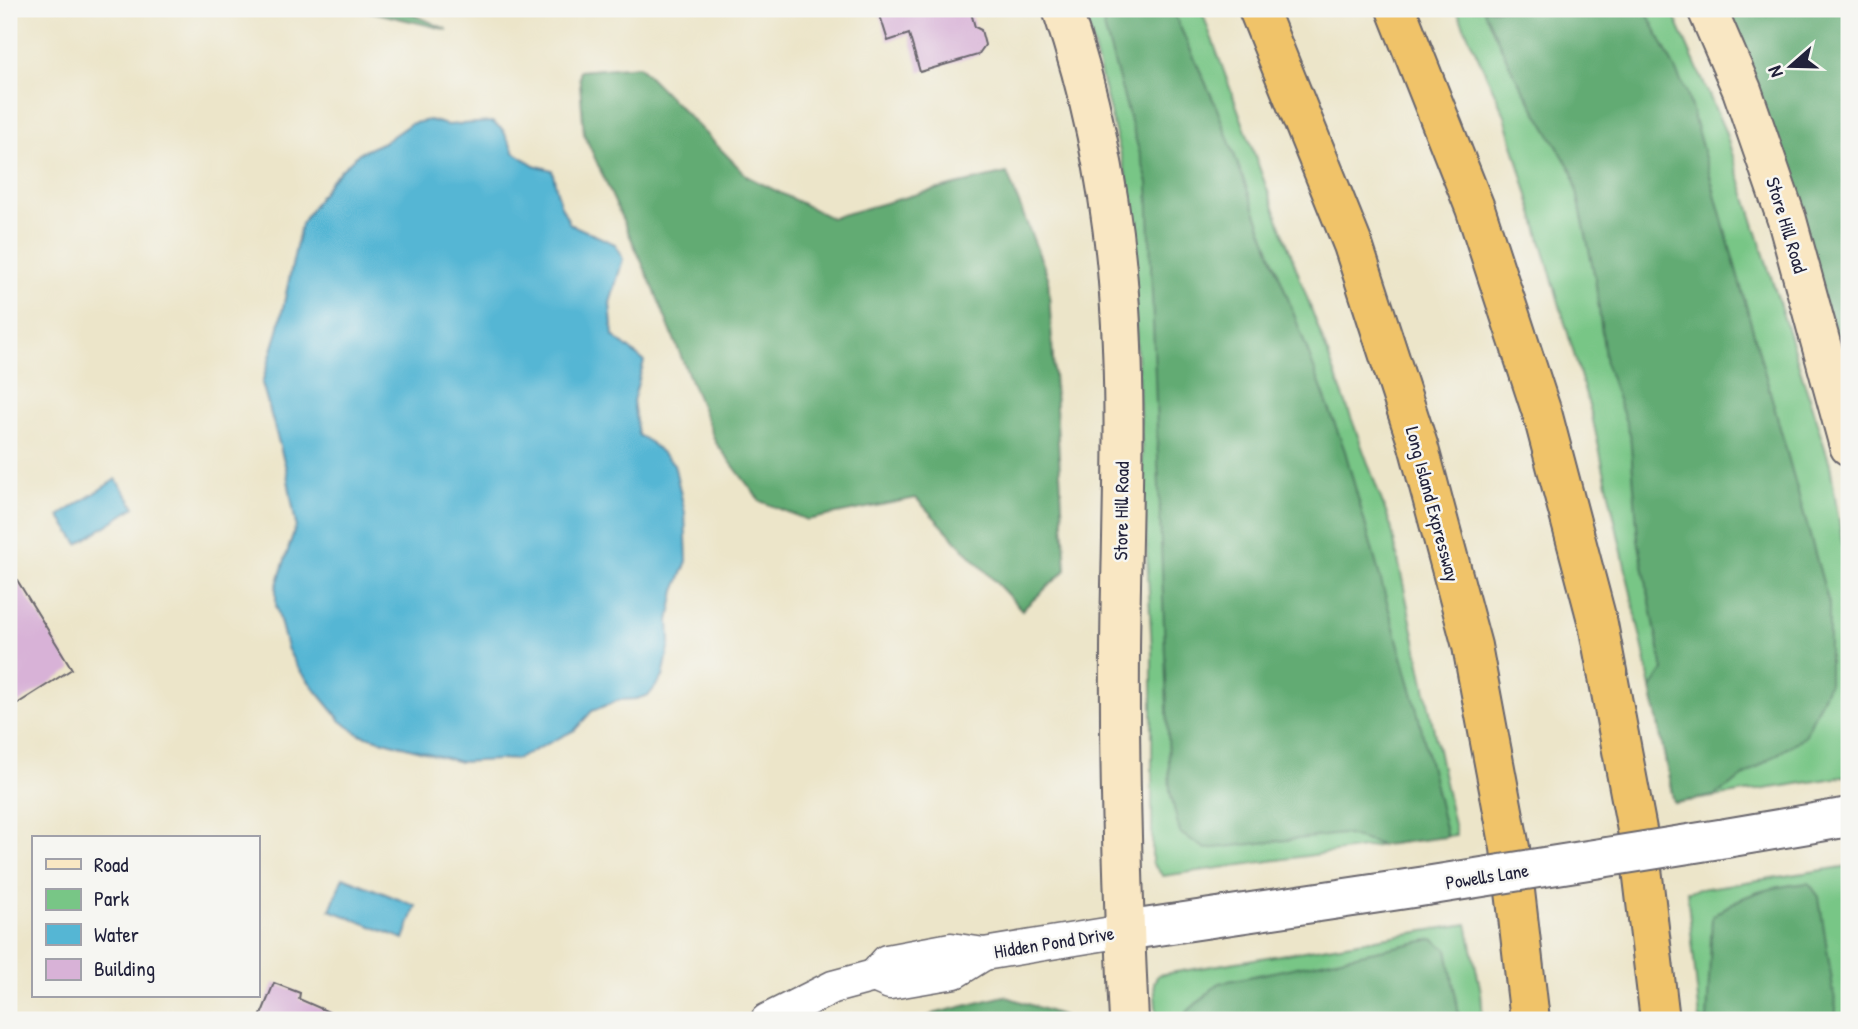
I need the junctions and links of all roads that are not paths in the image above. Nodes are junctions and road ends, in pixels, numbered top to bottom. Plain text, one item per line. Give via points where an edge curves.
1 (1062, 9) edge
2 (1258, 9) edge
3 (1396, 9) edge
4 (1707, 9) edge
5 (1849, 446) edge
6 (1849, 817) edge
7 (1124, 931) junction
8 (767, 1020) edge
9 (1129, 1020) edge
10 (1530, 1020) edge
11 (1660, 1020) edge

1 - 7 main road, Store Hill Road via 1103,166 1119,295
2 - 10 highway, Long Island Expressway via 1353,245 1422,458 1472,646 1510,848
3 - 11 highway via 1475,208 1543,416 1598,624 1638,835
4 - 5 main road, Store Hill Road via 1742,90 1787,220
6 - 7 street, Powells Lane, bridge
7 - 8 street, Hidden Pond Drive via 984,954 951,950 887,961 874,976 833,987
7 - 9 main road, Store Hill Road

